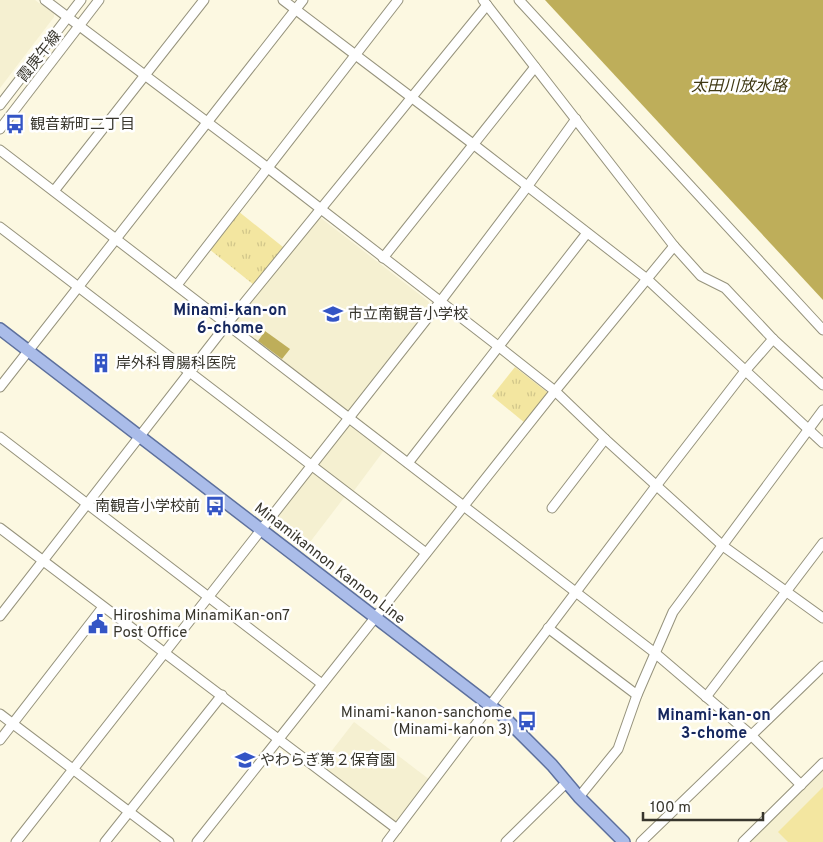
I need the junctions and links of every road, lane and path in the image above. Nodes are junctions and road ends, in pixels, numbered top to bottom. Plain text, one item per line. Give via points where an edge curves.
1 (45, 0) edge
2 (81, 0) edge
3 (99, 0) edge
4 (204, 0) edge
5 (283, 0) edge
6 (303, 0) edge
7 (398, 0) edge
8 (519, 0) edge
9 (485, 2) edge
10 (295, 10) junction
11 (67, 17) junction
12 (79, 26) junction
13 (355, 55) junction
14 (534, 67) junction
15 (144, 76) junction
16 (410, 97) junction
17 (0, 105) edge
18 (576, 119) junction
19 (206, 123) junction
20 (0, 129) edge
21 (473, 144) junction
22 (0, 150) edge
23 (268, 168) junction
24 (528, 187) junction
25 (54, 191) junction
26 (320, 209) junction
27 (0, 227) edge
28 (587, 233) junction
29 (117, 239) junction
30 (674, 246) junction
31 (383, 258) junction
32 (647, 279) junction
33 (177, 285) junction
34 (78, 287) junction
35 (440, 302) junction
36 (227, 324) junction
37 (0, 329) edge
38 (823, 330) edge
39 (773, 338) junction
40 (498, 346) junction
41 (28, 351) junction
42 (745, 371) junction
43 (189, 373) junction
44 (823, 385) edge
45 (0, 387) edge
46 (555, 391) junction
47 (823, 410) edge
48 (350, 417) junction
49 (808, 429) junction
50 (140, 436) junction
51 (0, 438) edge
52 (605, 439) junction
53 (823, 443) edge
54 (408, 463) junction
55 (311, 466) junction
56 (656, 486) junction
57 (87, 504) junction
58 (464, 505) junction
59 (552, 508) dead end
60 (0, 528) edge
61 (261, 529) junction
62 (823, 542) edge
63 (723, 546) junction
64 (426, 553) junction
65 (44, 561) junction
66 (786, 591) junction
67 (576, 592) junction
68 (209, 597) junction
69 (104, 607) junction
70 (0, 616) edge
71 (375, 617) junction
72 (823, 618) edge
73 (548, 628) junction
74 (655, 653) junction
75 (164, 654) junction
76 (823, 666) edge
77 (322, 684) junction
78 (222, 695) junction
79 (637, 695) junction
80 (706, 697) junction
81 (490, 705) junction
82 (0, 714) edge
83 (13, 724) junction
84 (751, 735) junction
85 (278, 738) junction
86 (0, 740) edge
87 (823, 764) edge
88 (73, 770) junction
89 (567, 782) junction
90 (801, 785) junction
91 (579, 797) junction
92 (130, 812) junction
93 (397, 829) junction
94 (389, 841) edge
95 (16, 842) edge
96 (105, 842) edge
97 (169, 842) edge
98 (197, 842) edge
99 (506, 842) edge
100 (624, 842) edge
101 (642, 842) edge
102 (743, 842) edge

1 - 11 street
2 - 11 street
3 - 12 street, 霞庚午線
4 - 15 street
5 - 10 street
6 - 10 street
7 - 13 street
8 - 38 street
9 - 14 street
9 - 16 street
10 - 13 street
10 - 19 street
11 - 12 street
11 - 17 street
12 - 15 street
12 - 20 street, 霞庚午線
13 - 16 street
13 - 23 street
14 - 18 street
14 - 21 street
15 - 19 street
15 - 25 street
16 - 21 street
16 - 26 street
18 - 24 street
18 - 30 street
19 - 23 street
19 - 29 street
21 - 24 street
21 - 31 street
22 - 25 street
23 - 26 street
23 - 33 street
24 - 28 street
24 - 35 street
25 - 29 street
26 - 31 street
26 - 36 street
27 - 34 street
28 - 32 street
28 - 40 street
29 - 33 street
29 - 34 street
30 - 32 street
30 - 39 street via 701,276 725,288
31 - 35 street
32 - 42 street
32 - 46 street
33 - 36 street
34 - 41 street
34 - 43 street
35 - 40 street
35 - 48 street
36 - 43 street
36 - 48 street
37 - 41 main road, Minamikannon Kannon Line
39 - 42 street
39 - 44 street
40 - 46 street
40 - 54 street
41 - 45 street
41 - 50 main road, Minamikannon Kannon Line
42 - 49 street
42 - 56 street
43 - 50 street
43 - 55 street
46 - 52 street
46 - 58 street
47 - 49 street
48 - 54 street
48 - 55 street
49 - 53 street
49 - 63 street
50 - 57 street
50 - 61 main road, Minamikannon Kannon Line
51 - 57 street
52 - 56 street
52 - 59 street
54 - 58 street
55 - 61 street
55 - 64 street
56 - 63 street
56 - 67 street
57 - 65 street
57 - 68 street
58 - 64 street
58 - 67 street
60 - 65 street
61 - 68 street
61 - 71 main road, Minamikannon Kannon Line
62 - 66 street
63 - 66 street
63 - 74 street via 673,612
64 - 71 street
65 - 69 street
65 - 70 street
66 - 72 street
66 - 80 street
67 - 73 street
67 - 74 street
68 - 75 street
68 - 77 street
69 - 75 street
69 - 83 street
71 - 77 street
71 - 81 main road, Minamikannon Kannon Line
73 - 79 street
73 - 81 street
74 - 79 street
74 - 80 street
75 - 78 street
75 - 88 street
76 - 84 street
77 - 85 street
78 - 85 street
78 - 92 street
79 - 91 street via 618,749
80 - 84 street
81 - 89 main road, Minamikannon Kannon Line
81 - 93 street
82 - 83 street
83 - 86 street
83 - 88 street
84 - 90 street
84 - 101 street
85 - 93 street
85 - 98 street
87 - 90 street
88 - 92 street
88 - 95 street
89 - 91 main road, Minamikannon Kannon Line
89 - 99 street
90 - 102 street
91 - 100 main road, Minamikannon Kannon Line
92 - 96 street
92 - 97 street
93 - 94 street

